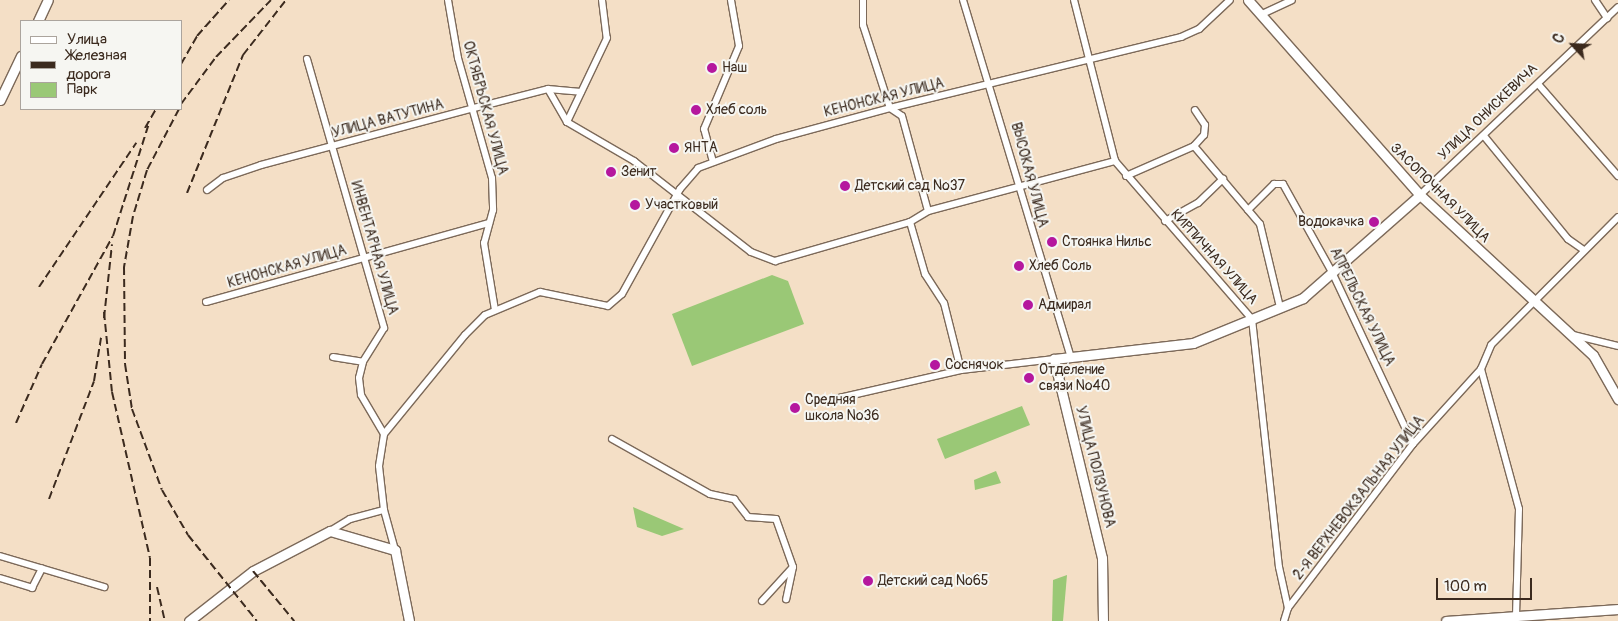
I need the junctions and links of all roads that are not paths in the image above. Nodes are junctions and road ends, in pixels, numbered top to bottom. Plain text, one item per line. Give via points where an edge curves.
1 (48, 0) edge
2 (448, 0) edge
3 (602, 0) edge
4 (730, 0) edge
5 (864, 0) edge
6 (962, 0) edge
7 (1074, 0) edge
8 (1230, 0) edge
9 (1248, 0) edge
10 (1292, 0) edge
11 (1595, 0) edge
12 (1618, 7) edge
13 (1260, 15) junction
14 (1607, 18) junction
15 (38, 20) edge
16 (20, 58) edge
17 (1089, 58) junction
18 (307, 59) dead end
19 (991, 84) junction
20 (1538, 84) junction
21 (548, 89) junction
22 (580, 92) junction
23 (0, 100) edge
24 (474, 108) junction
25 (890, 108) junction
26 (1195, 110) dead end
27 (567, 122) junction
28 (1484, 136) junction
29 (1194, 146) junction
30 (332, 147) junction
31 (713, 162) junction
32 (1114, 162) junction
33 (1126, 176) junction
34 (1618, 176) edge
35 (1223, 179) junction
36 (1019, 185) junction
37 (207, 190) dead end
38 (677, 195) junction
39 (1420, 195) junction
40 (928, 210) junction
41 (1248, 210) junction
42 (1618, 218) edge
43 (1165, 221) junction
44 (910, 222) junction
45 (489, 223) junction
46 (1584, 250) junction
47 (364, 258) junction
48 (1332, 272) junction
49 (1534, 299) junction
50 (206, 302) dead end
51 (1280, 307) junction
52 (494, 310) junction
53 (1252, 319) junction
54 (1570, 334) junction
55 (1618, 346) edge
56 (334, 357) dead end
57 (1071, 357) junction
58 (1054, 359) junction
59 (363, 362) junction
60 (1480, 369) junction
61 (961, 370) junction
62 (839, 398) dead end
63 (1618, 399) edge
64 (384, 434) junction
65 (612, 439) dead end
66 (1413, 444) junction
67 (384, 510) junction
68 (330, 531) junction
69 (395, 550) junction
70 (0, 556) edge
71 (793, 567) junction
72 (42, 568) junction
73 (0, 578) edge
74 (104, 587) dead end
75 (786, 599) dead end
76 (762, 601) dead end
77 (1288, 608) junction
78 (1618, 609) edge
79 (1516, 616) junction
80 (189, 621) edge
81 (409, 621) edge
82 (1102, 621) edge
83 (1284, 621) edge
84 (1448, 621) edge

1 - 15 street
2 - 24 street, ОКТЯБРЬСКАЯ УЛИЦА via 458,58
3 - 22 street via 607,38
4 - 31 street via 740,46 704,129
5 - 25 street via 863,25
6 - 19 street, ВЫСОКАЯ УЛИЦА
7 - 17 street, КИРПИЧНАЯ УЛИЦА
8 - 17 street, КЕНОНСКАЯ УЛИЦА via 1199,29 1181,37
9 - 13 street, ЗАСОПОЧНАЯ УЛИЦА
10 - 13 street
11 - 14 street
12 - 14 street, УЛИЦА ОНИСКЕВИЧА
13 - 39 street, ЗАСОПОЧНАЯ УЛИЦА
14 - 20 street, УЛИЦА ОНИСКЕВИЧА
16 - 23 street
17 - 19 street, КЕНОНСКАЯ УЛИЦА
17 - 32 street, КИРПИЧНАЯ УЛИЦА
18 - 30 street, ИНВЕНТАРНАЯ УЛИЦА
19 - 25 street, КЕНОНСКАЯ УЛИЦА
19 - 36 street, ВЫСОКАЯ УЛИЦА
20 - 28 street, УЛИЦА ОНИСКЕВИЧА
20 - 34 street
21 - 22 street, УЛИЦА ВАТУТИНА
21 - 24 street, УЛИЦА ВАТУТИНА
21 - 27 street
22 - 27 street
24 - 30 street, УЛИЦА ВАТУТИНА
24 - 45 street, ОКТЯБРЬСКАЯ УЛИЦА via 492,178
25 - 31 street, КЕНОНСКАЯ УЛИЦА
25 - 40 street via 902,116
26 - 29 street via 1205,125 1204,135
27 - 38 street via 634,161
28 - 39 street, УЛИЦА ОНИСКЕВИЧА
28 - 46 street via 1568,239
29 - 33 street
29 - 35 street
30 - 37 street, УЛИЦА ВАТУТИНА via 223,178
30 - 47 street, ИНВЕНТАРНАЯ УЛИЦА
31 - 38 street, КЕНОНСКАЯ УЛИЦА via 693,172
32 - 33 street, КИРПИЧНАЯ УЛИЦА
32 - 36 street
33 - 43 street, КИРПИЧНАЯ УЛИЦА
35 - 41 street
35 - 43 street via 1198,203
36 - 40 street
36 - 57 street, ВЫСОКАЯ УЛИЦА
38 - 44 street via 751,252 774,261
38 - 52 street, КЕНОНСКАЯ УЛИЦА via 627,286 608,306 540,292
39 - 48 street, УЛИЦА ОНИСКЕВИЧА
39 - 49 street, ЗАСОПОЧНАЯ УЛИЦА
40 - 44 street
41 - 48 street, АПРЕЛЬСКАЯ УЛИЦА via 1274,184 1283,184
41 - 51 street via 1260,224
42 - 46 street, 2-Я ВЕРХНЕВОКЗАЛЬНАЯ УЛИЦА
43 - 53 street, КИРПИЧНАЯ УЛИЦА
44 - 61 street via 925,274 944,302
45 - 47 street, КЕНОНСКАЯ УЛИЦА
45 - 52 street, ОКТЯБРЬСКАЯ УЛИЦА via 484,243
46 - 49 street, 2-Я ВЕРХНЕВОКЗАЛЬНАЯ УЛИЦА via 1544,295
47 - 50 street, КЕНОНСКАЯ УЛИЦА
47 - 59 street, ИНВЕНТАРНАЯ УЛИЦА via 384,328
48 - 51 street, УЛИЦА ОНИСКЕВИЧА via 1303,298
48 - 66 street, АПРЕЛЬСКАЯ УЛИЦА
49 - 54 street, ЗАСОПОЧНАЯ УЛИЦА
49 - 60 street, 2-Я ВЕРХНЕВОКЗАЛЬНАЯ УЛИЦА via 1491,345
51 - 53 street, УЛИЦА ОНИСКЕВИЧА
52 - 64 street via 465,335
53 - 57 street, УЛИЦА ОНИСКЕВИЧА via 1193,343
53 - 77 street, КИРПИЧНАЯ УЛИЦА via 1279,567
54 - 55 street
54 - 63 street, ЗАСОПОЧНАЯ УЛИЦА via 1593,355
56 - 59 street
57 - 58 street, УЛИЦА ОНИСКЕВИЧА
58 - 61 street
58 - 82 street, УЛИЦА ПОЛЗУНОВА via 1102,558
59 - 64 street, ИНВЕНТАРНАЯ УЛИЦА via 361,395
60 - 66 street, 2-Я ВЕРХНЕВОКЗАЛЬНАЯ УЛИЦА
60 - 79 street via 1519,509
61 - 62 street
64 - 67 street via 379,466
65 - 71 street via 710,494 734,499 748,517 776,519
66 - 77 street, 2-Я ВЕРХНЕВОКЗАЛЬНАЯ УЛИЦА
67 - 68 street via 350,519
67 - 69 street
68 - 69 street
68 - 80 street via 253,571
69 - 81 street
70 - 72 street
71 - 75 street
71 - 76 street
72 - 73 street via 32,588
72 - 74 street
77 - 83 street, 2-Я ВЕРХНЕВОКЗАЛЬНАЯ УЛИЦА
78 - 79 street
79 - 84 street

